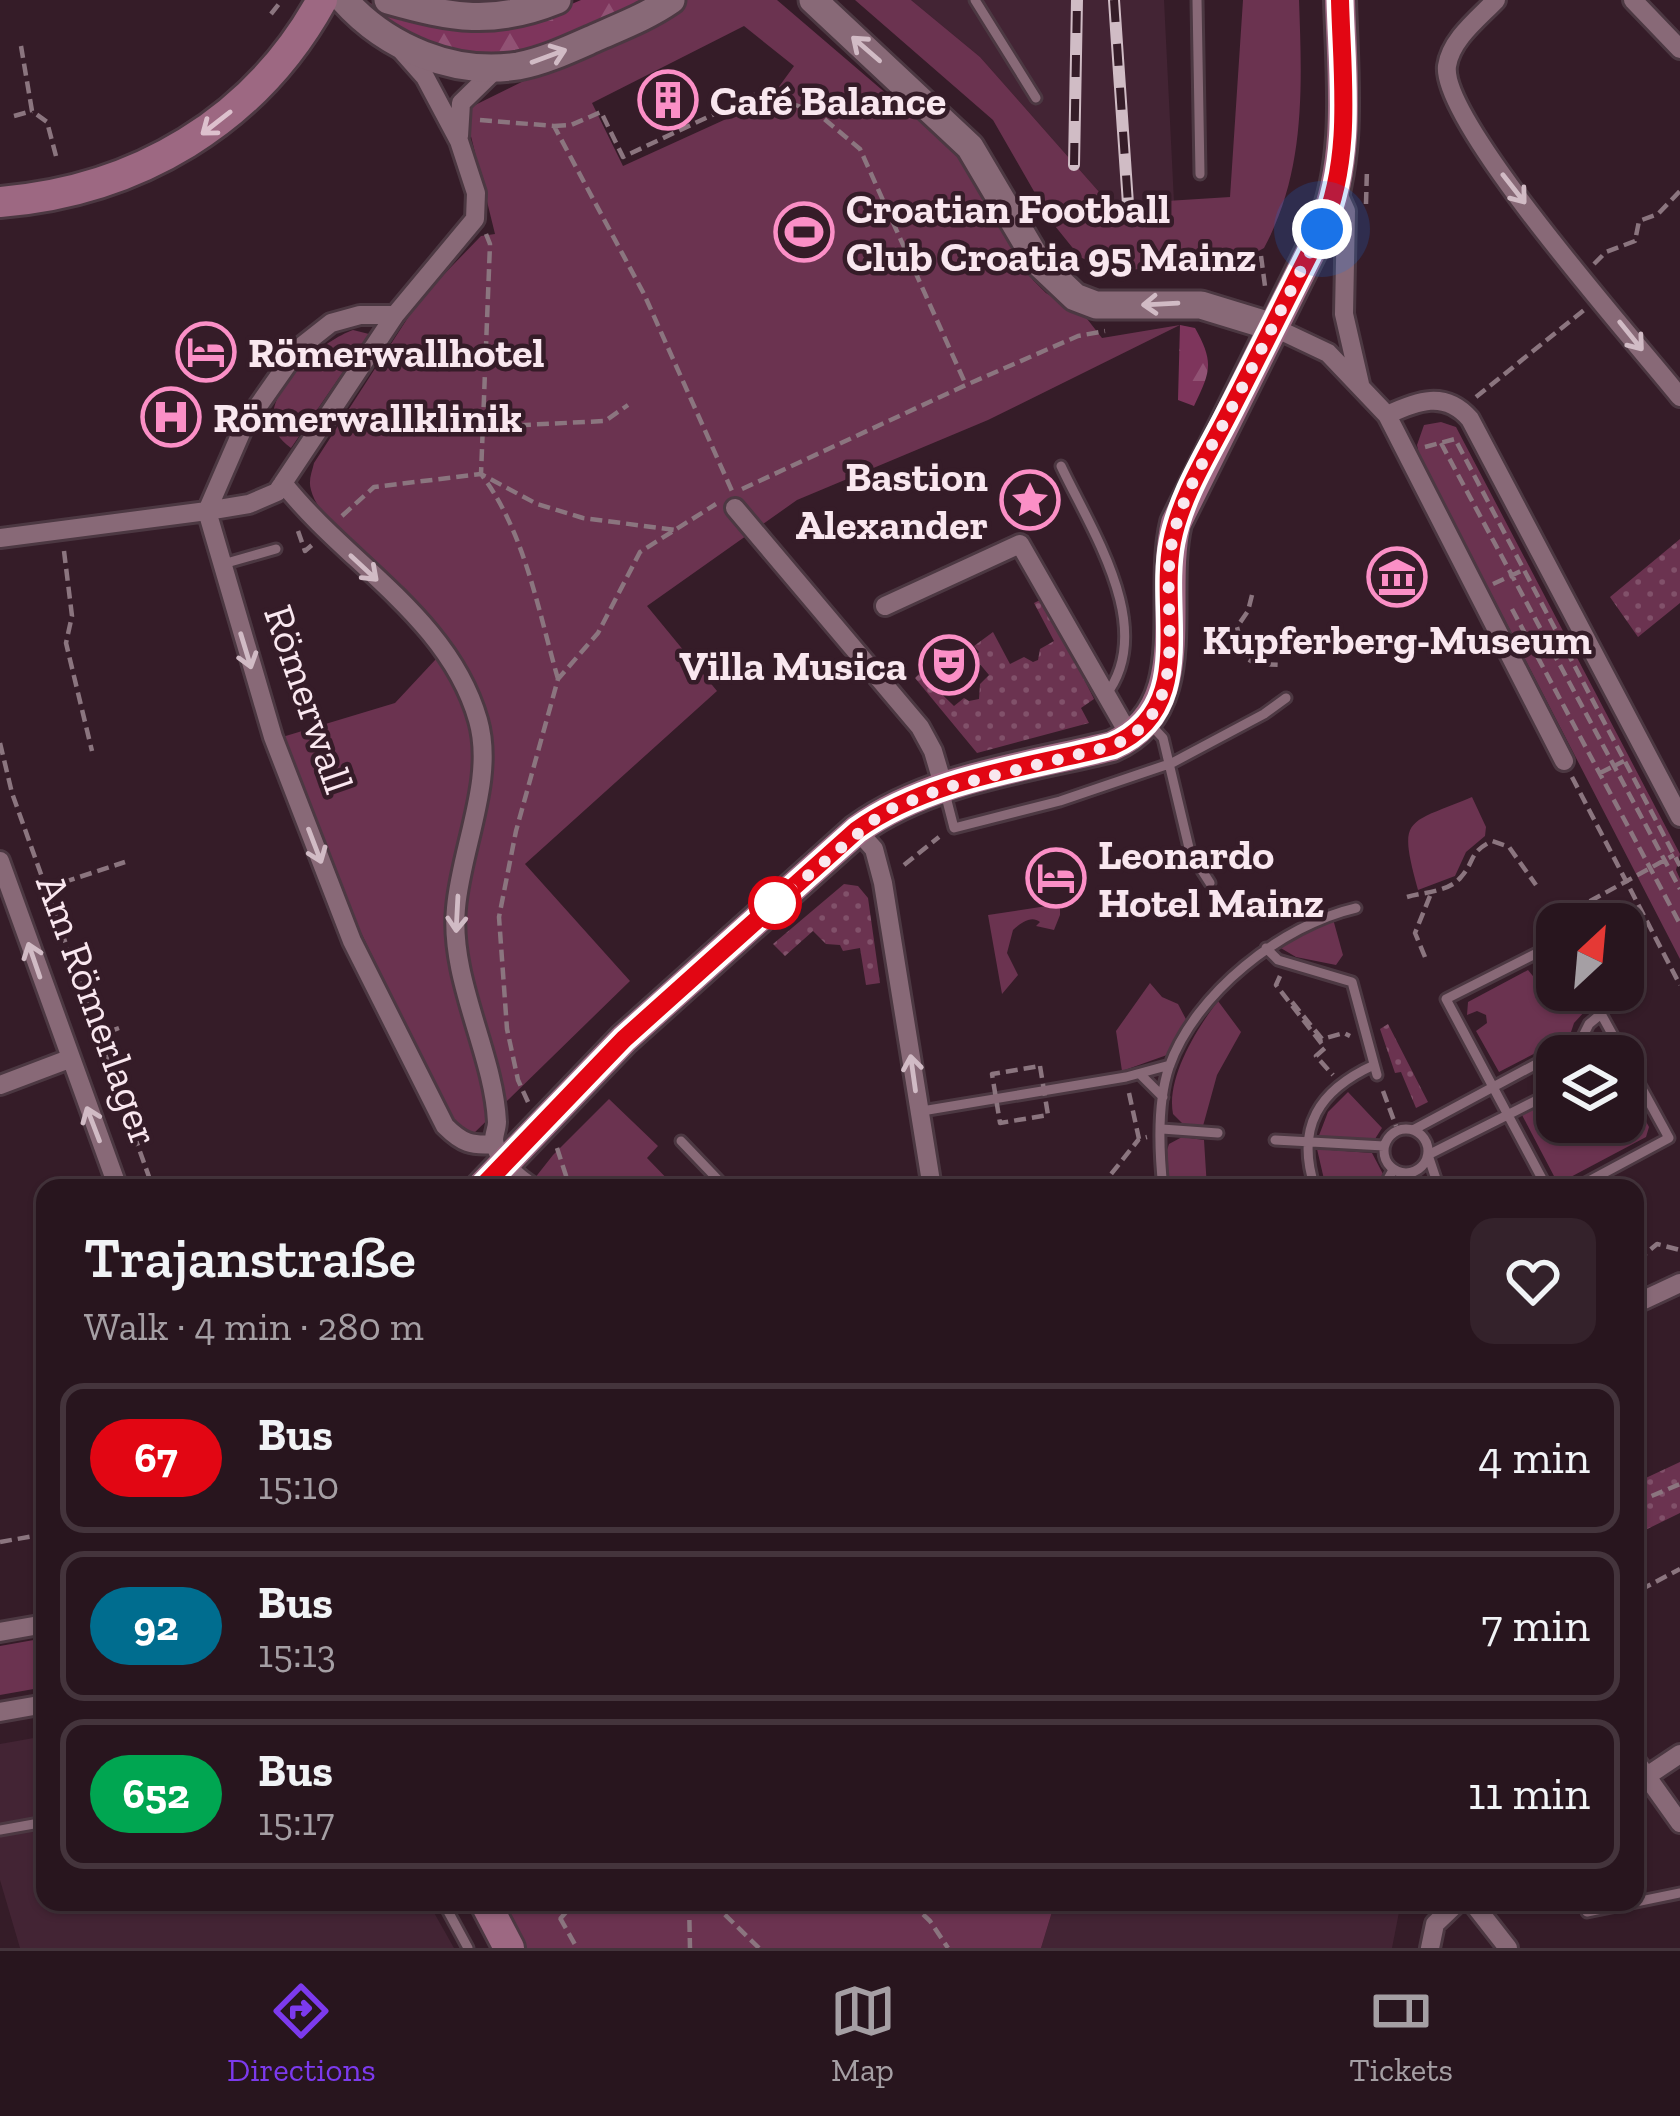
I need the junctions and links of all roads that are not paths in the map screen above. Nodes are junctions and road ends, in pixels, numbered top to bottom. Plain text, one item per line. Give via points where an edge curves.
1 (322, 0) edge
2 (344, 0) edge
3 (388, 0) edge
4 (557, 0) edge
5 (671, 0) edge
6 (813, 0) edge
7 (975, 0) edge
8 (1197, 0) edge
9 (1340, 0) edge
10 (1496, 0) edge
11 (1633, 0) edge
12 (395, 44) junction
13 (1680, 49) edge
14 (497, 68) junction
15 (1036, 98) dead end
16 (459, 141) junction
17 (1200, 174) dead end
18 (1336, 189) junction
19 (0, 202) edge
20 (395, 315) junction
21 (1273, 327) junction
22 (1360, 384) junction
23 (1680, 397) edge
24 (1387, 415) junction
25 (1061, 466) dead end
26 (283, 484) junction
27 (734, 501) road end
28 (207, 511) junction
29 (0, 538) edge
30 (276, 549) dead end
31 (220, 565) junction
32 (885, 607) dead end
33 (1106, 695) junction
34 (1286, 698) dead end
35 (1139, 730) junction
36 (1556, 760) road end
37 (1172, 763) junction
38 (944, 788) junction
39 (1680, 817) edge
40 (857, 830) junction
41 (0, 861) edge
42 (1210, 883) dead end
43 (1356, 908) dead end
44 (1266, 948) junction
45 (1536, 954) edge
46 (1599, 1011) edge
47 (1601, 1014) junction
48 (1611, 1035) edge
49 (69, 1059) junction
50 (1170, 1065) junction
51 (1139, 1074) junction
52 (0, 1085) edge
53 (1492, 1088) junction
54 (1163, 1097) junction
55 (1644, 1098) edge
56 (1536, 1100) edge
57 (918, 1111) junction
58 (1507, 1114) junction
59 (1162, 1130) junction
60 (1413, 1130) junction
61 (1218, 1133) dead end
62 (1275, 1139) dead end
63 (681, 1141) dead end
64 (1307, 1143) junction
65 (1384, 1146) junction
66 (500, 1152) junction
67 (1428, 1155) junction
68 (1393, 1170) junction
69 (115, 1179) edge
70 (486, 1179) edge
71 (518, 1179) edge
72 (717, 1179) edge
73 (930, 1179) edge
74 (1163, 1179) edge
75 (1313, 1179) edge
76 (1388, 1179) edge
77 (1436, 1179) edge
78 (1542, 1179) edge
79 (1593, 1179) edge
80 (1680, 1283) edge
81 (1644, 1300) edge
82 (36, 1625) edge
83 (0, 1631) edge
84 (36, 1706) edge
85 (0, 1712) edge
86 (1680, 1754) edge
87 (1644, 1771) edge
88 (1644, 1781) edge
89 (1680, 1822) edge
90 (36, 1824) edge
91 (0, 1830) edge
92 (1680, 1893) edge
93 (1644, 1900) edge
94 (448, 1911) edge
95 (489, 1911) edge
96 (1450, 1911) edge
97 (1479, 1911) edge
98 (1592, 1911) edge
99 (1587, 1912) dead end
100 (468, 1948) edge
101 (508, 1948) edge
102 (1430, 1948) edge
103 (1508, 1948) edge

1 -> 19 main road via 266,80 197,138 91,188
2 - 12 main road
3 - 4 main road via 470,19
14 -> 5 main road via 558,53
21 -> 6 main road via 1201,305 1075,297 1038,262 970,147
7 - 15 lane
8 - 17 lane
9 - 18 main road
10 -> 23 street via 1455,44 1448,86 1481,148
11 - 13 street
12 - 14 main road
12 - 16 street via 424,77
14 - 16 street via 461,103
16 - 20 street via 476,193 475,219
18 - 21 main road
18 - 22 street via 1346,211 1344,314
20 - 26 street
20 - 28 street via 331,323 298,349 244,426
21 - 22 street via 1314,344
21 - 35 main road via 1177,523 1168,565 1166,688
22 - 24 street
24 - 36 street
24 - 39 street via 1438,400 1470,419
25 - 33 lane via 1121,605 1124,661
26 - 28 street via 267,499
26 -> 66 street via 447,653 479,722 479,780 455,926
27 - 38 street via 920,727
28 - 29 street
28 - 31 street, Römerwall
30 - 31 lane
31 -> 66 street, Römerwall via 273,737 352,941 446,1126
32 - 33 street via 1020,544
33 - 35 street
34 - 37 lane
35 - 37 lane via 1163,738
35 - 38 main road via 1112,746
37 - 38 lane via 954,828
37 - 42 lane via 1190,852
38 - 40 main road
57 -> 40 street via 895,941 876,854
40 - 66 main road
49 -> 41 street, Am Römerlager
43 - 44 lane via 1309,922
44 - 50 lane via 1202,1009
44 - 64 lane via 1352,982 1377,1074 1341,1083 1315,1112
45 - 53 lane via 1446,999
46 - 47 lane
47 - 48 lane
47 - 53 lane via 1581,1040
49 - 52 street
69 -> 49 street, Am Römerlager
50 - 51 lane
50 - 54 lane
51 - 54 lane
51 - 57 lane
53 - 58 lane
53 - 60 lane
54 - 59 lane
55 - 79 lane via 1669,1138
56 - 58 lane
57 - 73 street
58 - 67 lane
58 - 78 lane
59 - 61 lane
59 - 74 lane
60 - 65 lane via 1398,1130
60 - 67 lane
62 - 64 lane
63 - 72 lane
64 - 65 lane
64 - 75 lane
65 - 68 lane
66 - 70 main road
66 - 71 street
67 - 68 lane via 1417,1171
67 - 77 lane
68 - 76 lane
80 - 81 street
82 - 83 street
84 - 85 street
86 - 87 street
88 - 89 street
90 - 91 lane
92 - 93 lane
94 - 100 lane
95 - 101 main road
96 - 102 street
97 - 103 street
98 - 99 lane

